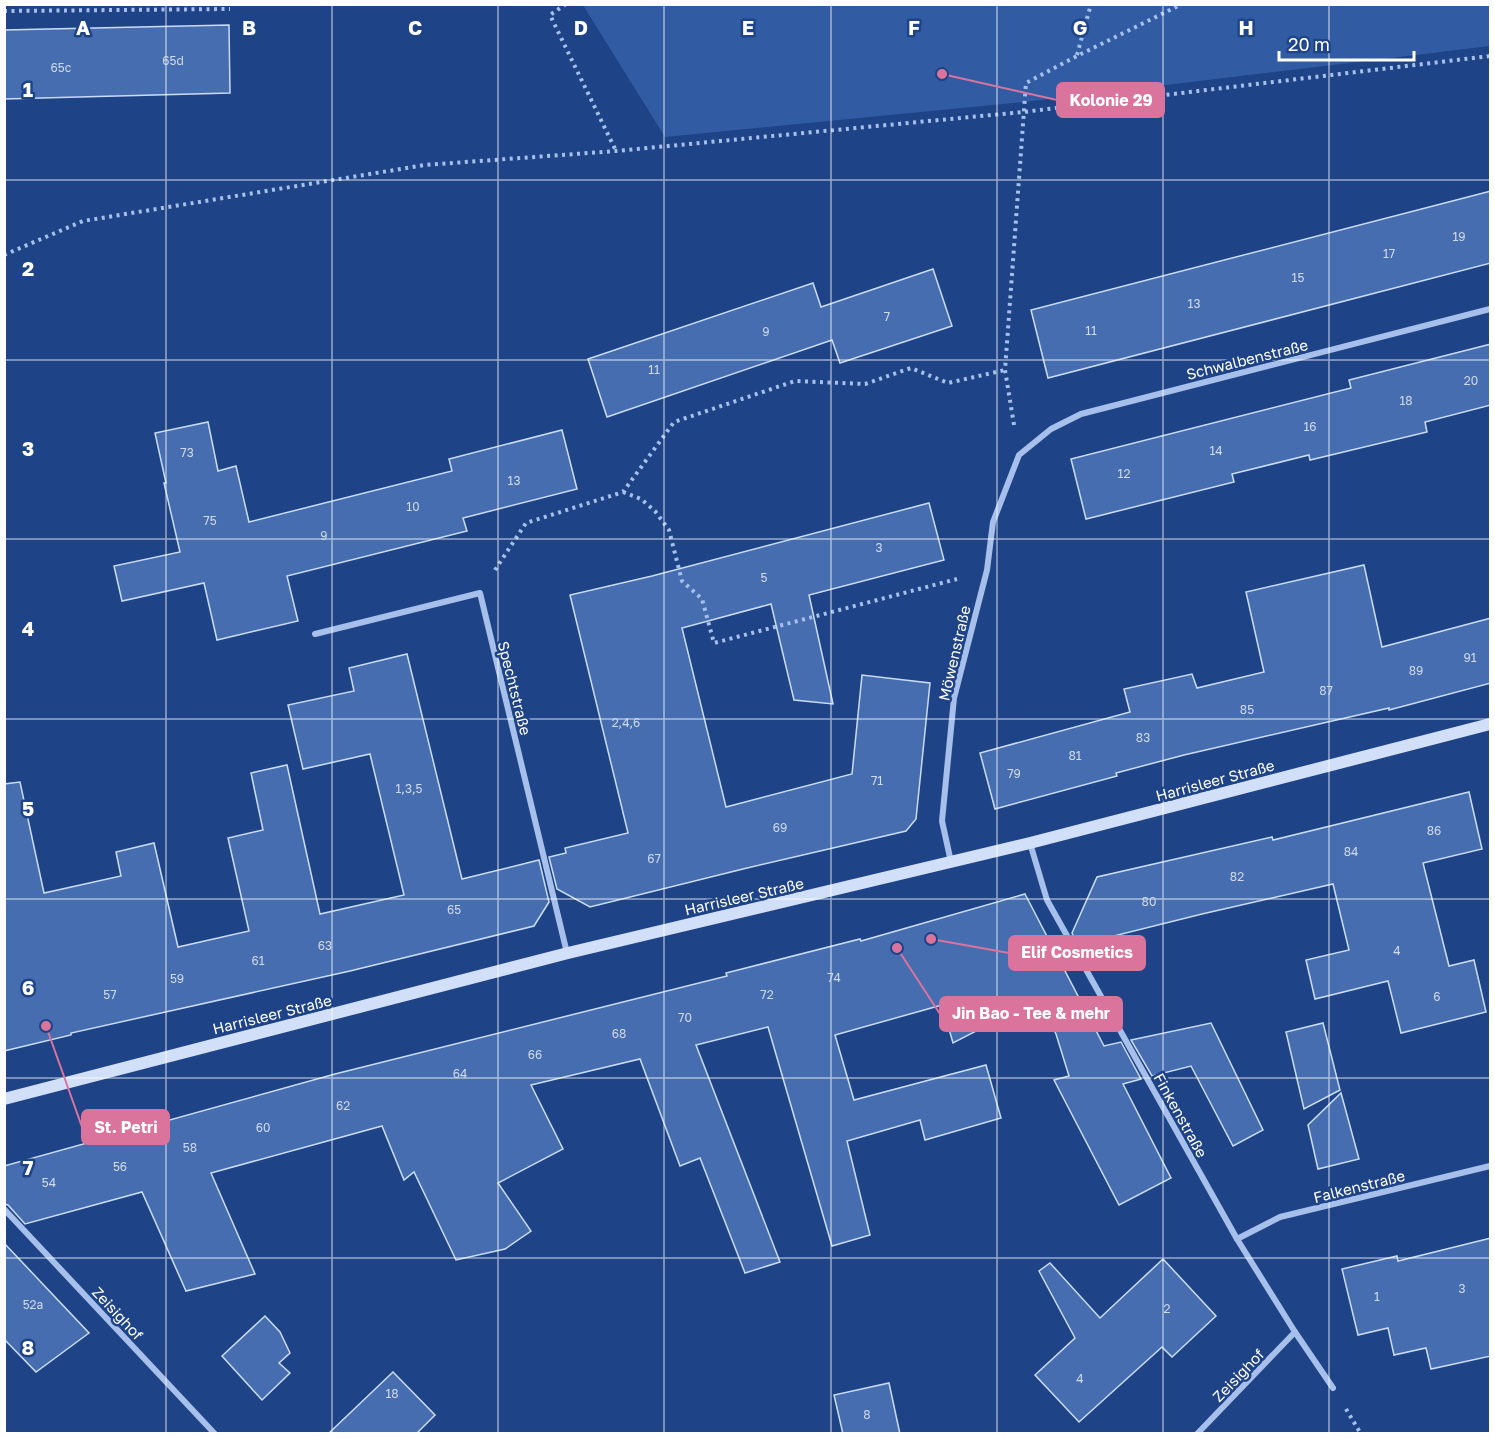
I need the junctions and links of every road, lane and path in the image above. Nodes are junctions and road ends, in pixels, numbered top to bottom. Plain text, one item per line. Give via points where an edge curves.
1 (566, 4) edge
2 (1091, 4) edge
3 (1182, 4) edge
4 (230, 9) dead end
5 (4, 11) edge
6 (1077, 56) junction
7 (1491, 56) edge
8 (1023, 112) junction
9 (616, 151) junction
10 (4, 255) edge
11 (1491, 309) edge
12 (1005, 370) junction
13 (1019, 454) junction
14 (623, 492) junction
15 (936, 585) dead end
16 (480, 593) junction
17 (315, 634) dead end
18 (1491, 724) edge
19 (1030, 843) junction
20 (951, 863) junction
21 (568, 953) junction
22 (4, 1099) edge
23 (1491, 1166) edge
24 (4, 1209) edge
25 (1237, 1239) junction
26 (1295, 1332) junction
27 (1333, 1388) dead end
28 (215, 1434) edge
29 (1197, 1434) edge

1 - 9 path via 550,15
2 - 6 path
3 - 6 path
4 - 5 path
6 - 8 path via 1026,83
7 - 8 path
8 - 9 path
8 - 12 path
9 - 10 path via 425,165 83,221
11 - 13 street, Schwalbenstraße via 1081,414 1051,429
12 - 13 path
12 - 14 path via 948,383 911,368 865,384 795,381 674,422
13 - 20 street, Möwenstraße via 993,522 987,570 954,698 942,821
14 - 15 path via 641,499 669,530 681,581 702,599 714,643
14 - 16 path via 526,523
16 - 17 street
16 - 21 street, Spechtstraße
18 - 19 main road, Harrisleer Straße
19 - 20 main road, Harrisleer Straße
19 - 25 street, Finkenstraße via 1047,900
20 - 21 main road, Harrisleer Straße
21 - 22 main road, Harrisleer Straße
23 - 25 street, Falkenstraße via 1280,1217
24 - 28 street, Zeisighof
25 - 26 street, Finkenstraße
26 - 27 street, Finkenstraße
26 - 29 street, Zeisighof

